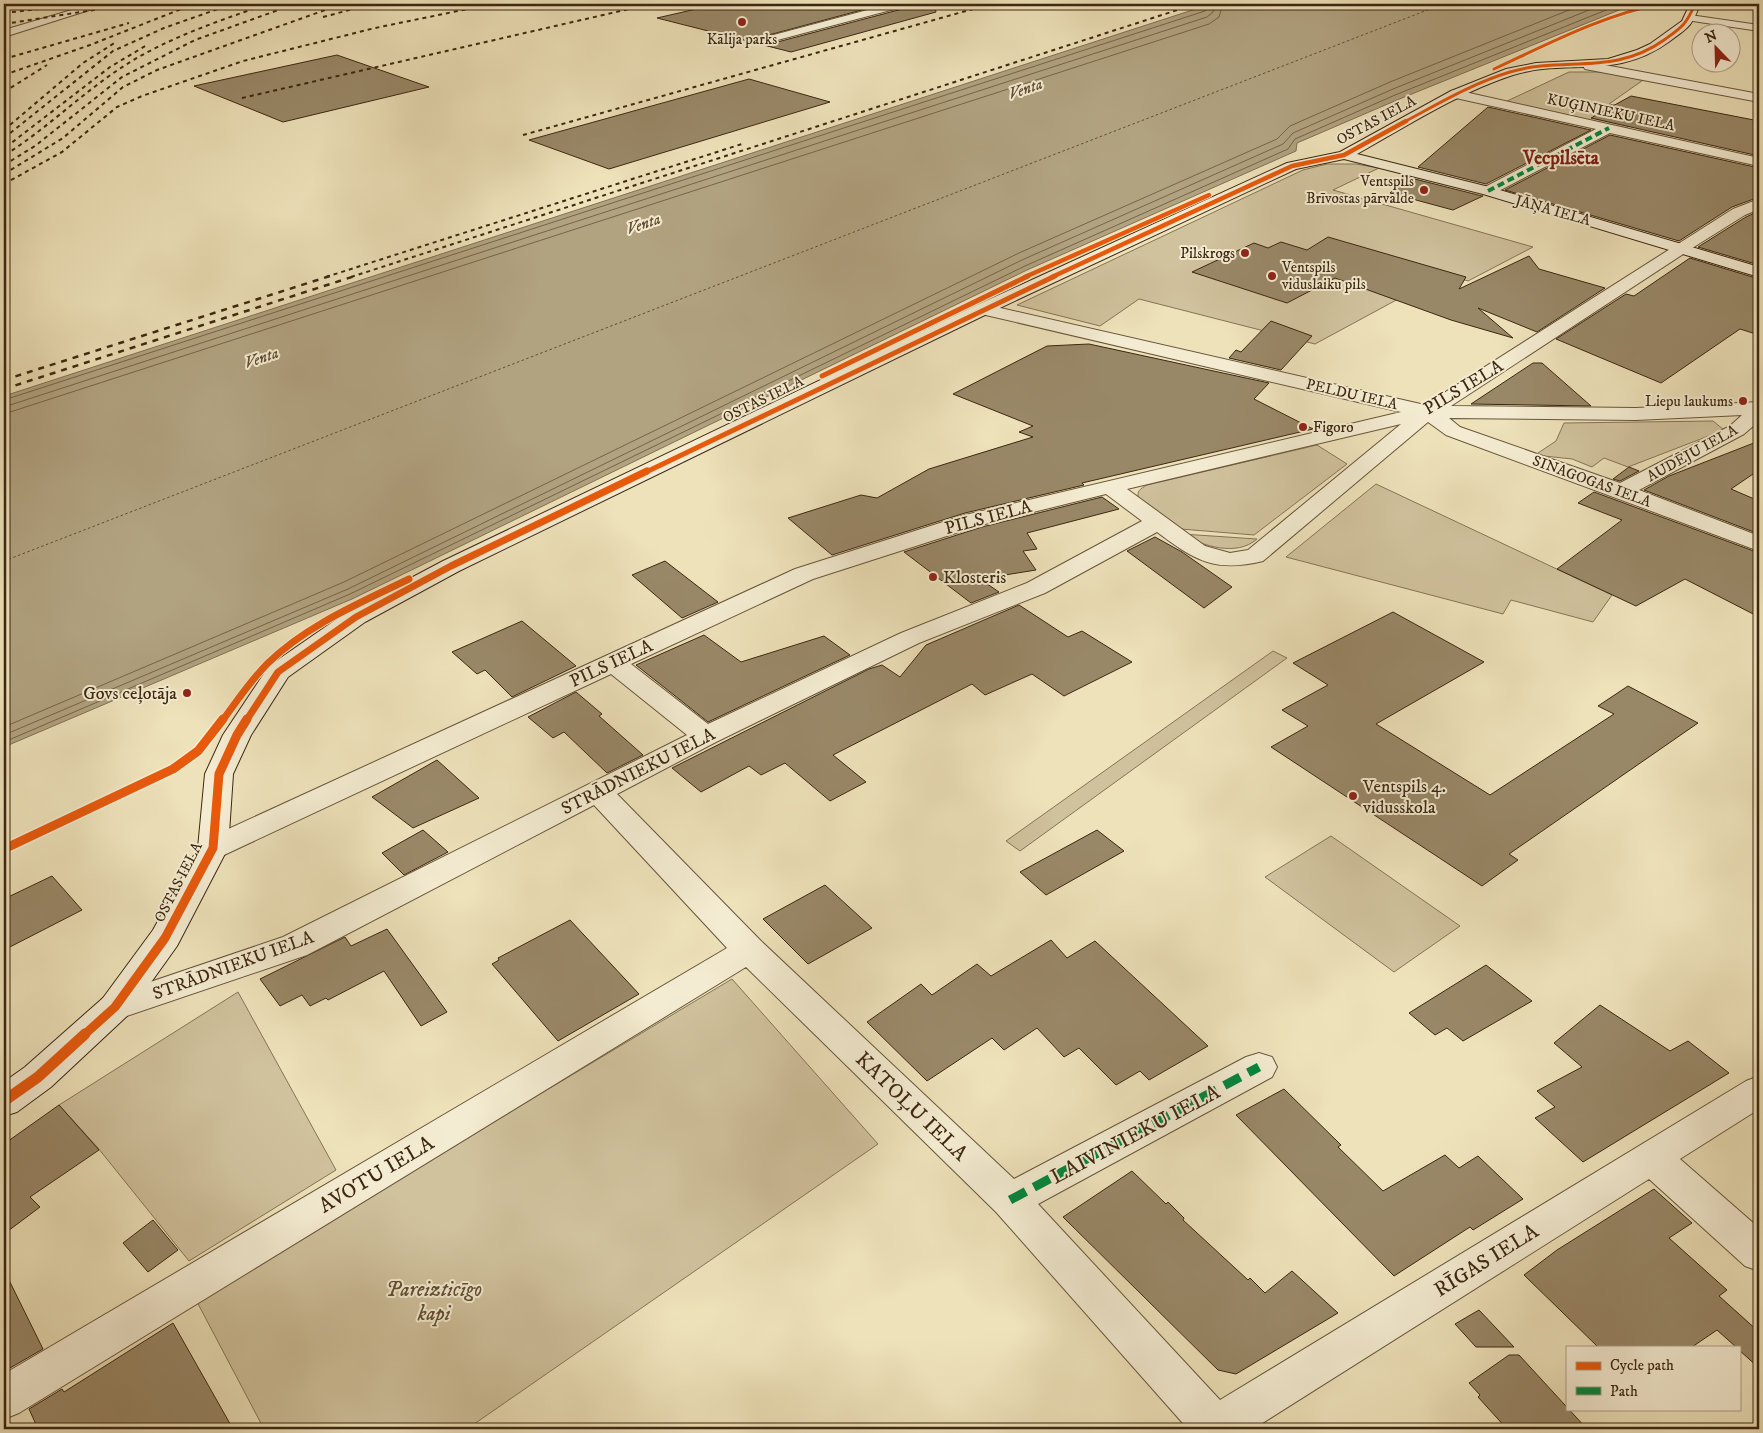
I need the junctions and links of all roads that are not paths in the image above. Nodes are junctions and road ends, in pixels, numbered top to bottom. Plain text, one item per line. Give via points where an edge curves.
1 (103, 4) edge
2 (902, 4) edge
3 (1695, 4) edge
4 (1690, 18) junction
5 (1759, 28) edge
6 (4, 34) edge
7 (770, 39) dead end
8 (1589, 66) junction
9 (1456, 94) junction
10 (1759, 98) edge
11 (1609, 128) junction
12 (1344, 155) junction
13 (1759, 162) edge
14 (1488, 191) junction
15 (1759, 204) edge
16 (1683, 248) junction
17 (1759, 272) edge
18 (983, 309) junction
19 (1759, 409) edge
20 (1428, 412) junction
21 (1109, 486) junction
22 (1621, 491) junction
23 (1156, 523) junction
24 (1759, 544) edge
25 (612, 662) junction
26 (706, 736) junction
27 (597, 791) junction
28 (213, 848) junction
29 (749, 950) junction
30 (115, 1007) junction
31 (1259, 1067) dead end
32 (1759, 1090) edge
33 (4, 1100) edge
34 (1651, 1157) junction
35 (1010, 1200) junction
36 (1759, 1253) edge
37 (4, 1398) edge
38 (1215, 1429) edge

1 - 6 street
2 - 7 street
3 - 4 street, OSTAS IELA
4 - 5 street
4 - 8 street, OSTAS IELA via 1654,47 1609,63
8 - 9 street, OSTAS IELA via 1520,69
8 - 10 street
9 - 11 street, KUĢINIEKU IELA
9 - 12 street, OSTAS IELA
11 - 13 street, KUĢINIEKU IELA
11 - 14 street
12 - 14 street, JĀŅA IELA
12 - 18 street, OSTAS IELA via 1292,166
14 - 16 street, JĀŅA IELA
15 - 16 street, PILS IELA via 1739,212
16 - 17 street, JĀŅA IELA
16 - 20 street, PILS IELA
18 - 20 street, PELDU IELA
18 - 28 street, OSTAS IELA via 451,566 356,617 278,672 237,735 219,774
19 - 20 street, PELDU IELA via 1636,414
19 - 22 street, AUDĒJU IELA via 1737,430
20 - 21 street, PILS IELA
20 - 22 street, SINAGOGAS IELA via 1453,431
20 - 23 street via 1254,556 1229,560 1197,551
21 - 23 street
21 - 25 street, PILS IELA via 973,520 804,574
22 - 24 street, SINAGOGAS IELA
23 - 26 street, STRĀDNIEKU IELA via 1036,588 910,638
25 - 26 street
25 - 28 street, PILS IELA
26 - 27 street, STRĀDNIEKU IELA
27 - 29 street, KATOĻU IELA
27 - 30 street, STRĀDNIEKU IELA via 295,946
28 - 30 street, OSTAS IELA via 165,938
29 - 35 street, KATOĻU IELA
29 - 37 street, AVOTU IELA
30 - 33 street via 38,1076
31 - 35 street, LAIVINIEKU IELA
32 - 34 street, RĪGAS IELA
34 - 36 street
34 - 38 street, RĪGAS IELA
35 - 38 street, KATOĻU IELA

